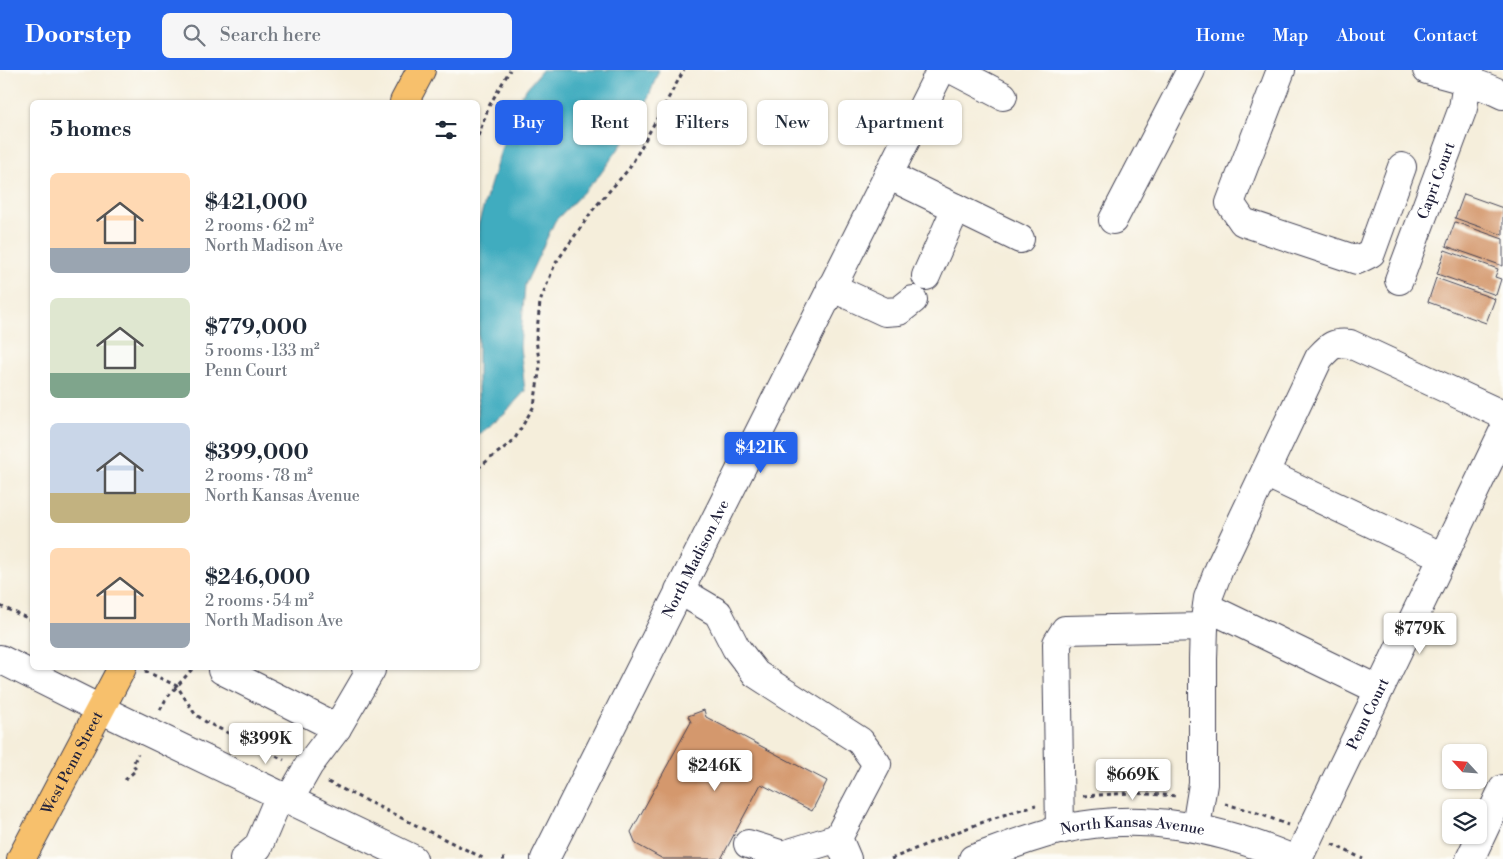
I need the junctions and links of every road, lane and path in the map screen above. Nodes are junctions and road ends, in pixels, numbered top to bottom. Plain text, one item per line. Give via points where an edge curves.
1 (421, 70) edge
2 (510, 70) edge
3 (684, 70) edge
4 (941, 70) edge
5 (954, 70) edge
6 (1192, 70) edge
7 (1281, 70) edge
8 (1427, 70) edge
9 (1468, 75) edge
10 (1503, 95) edge
11 (1003, 96) dead end
12 (405, 100) edge
13 (480, 131) edge
14 (1402, 167) dead end
15 (888, 176) junction
16 (956, 208) junction
17 (1113, 220) dead end
18 (1020, 238) dead end
19 (926, 276) dead end
20 (1399, 280) dead end
21 (831, 286) junction
22 (913, 300) dead end
23 (1503, 416) edge
24 (1503, 432) edge
25 (480, 466) edge
26 (1265, 473) junction
27 (1443, 557) junction
28 (679, 590) junction
29 (0, 606) edge
30 (1206, 617) junction
31 (30, 619) edge
32 (0, 659) edge
33 (121, 670) edge
34 (191, 670) edge
35 (222, 670) edge
36 (371, 670) edge
37 (177, 686) dead end
38 (1379, 690) junction
39 (100, 709) junction
40 (337, 728) junction
41 (1503, 790) edge
42 (284, 798) junction
43 (1196, 827) junction
44 (1060, 830) junction
45 (748, 844) dead end
46 (843, 849) edge
47 (21, 859) edge
48 (244, 859) edge
49 (413, 859) edge
50 (545, 859) edge
51 (973, 859) edge
52 (1293, 859) edge
53 (1298, 859) edge
54 (1470, 859) edge

1 - 12 main road
2 - 13 path via 489,106
3 - 25 path via 629,169 596,207 555,264 540,302 536,340 540,366 534,406 514,440
4 - 15 street, North Madison Ave
5 - 11 street
6 - 17 street
7 - 14 street via 1230,203 1244,222 1357,260 1371,253
8 - 9 street
9 - 10 street
9 - 20 street, Capri Court via 1463,108
15 - 16 street
15 - 21 street, North Madison Ave
16 - 18 street
16 - 19 street
21 - 22 street via 885,312 899,311
21 - 28 street, North Madison Ave
23 - 26 street via 1350,344 1338,343 1318,358
24 - 27 street, Penn Court
26 - 27 street
26 - 30 street via 1208,598
27 - 38 street, Penn Court
28 - 46 street via 718,613 736,648 756,674 860,741 877,764
28 - 50 street, North Madison Ave
29 - 31 path
30 - 38 street
30 - 43 street via 1202,659 1203,784
30 - 44 street via 1065,630 1057,643
32 - 39 street
33 - 39 main road, West Penn Street
34 - 37 path
35 - 40 street
36 - 40 street
38 - 53 street, Penn Court
39 - 42 street
39 - 47 main road, West Penn Street
40 - 42 street
41 - 54 street
42 - 48 street via 258,846
42 - 49 street
43 - 44 street, North Kansas Avenue via 1130,822
43 - 52 street, North Kansas Avenue via 1258,844
44 - 51 street, North Kansas Avenue
45 - 46 street via 783,855

